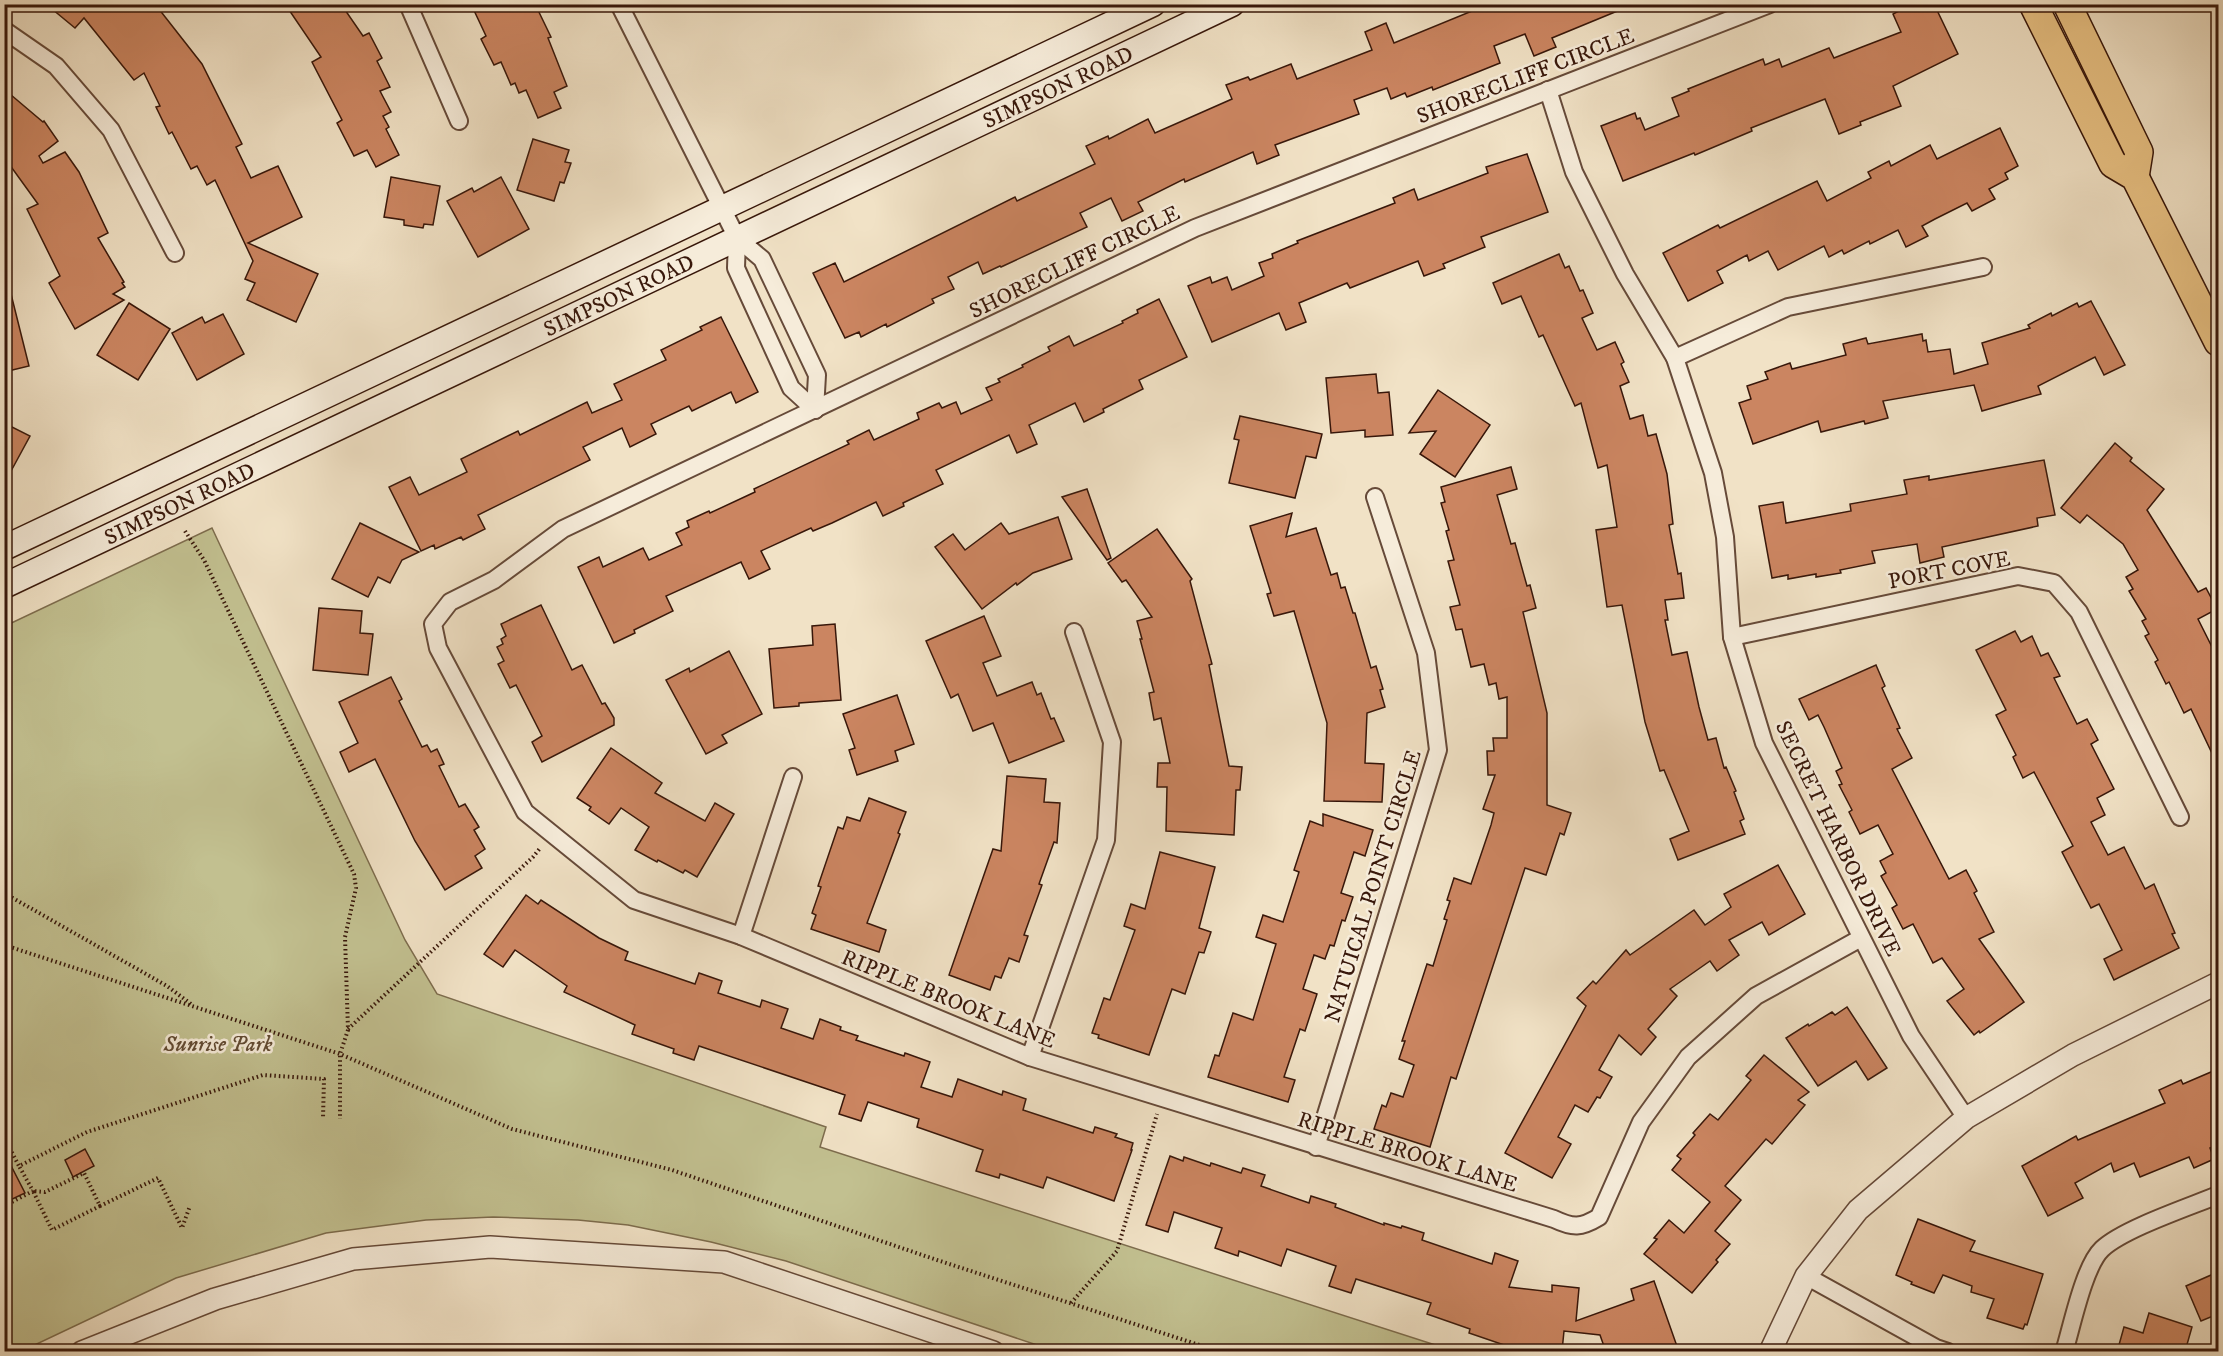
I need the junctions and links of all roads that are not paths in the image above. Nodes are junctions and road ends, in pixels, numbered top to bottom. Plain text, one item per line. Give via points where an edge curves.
1 (408, 4) edge
2 (619, 4) edge
3 (1153, 4) edge
4 (1232, 4) edge
5 (1770, 4) edge
6 (2033, 4) edge
7 (2067, 4) edge
8 (4, 30) edge
9 (1548, 90) junction
10 (459, 121) dead end
11 (2135, 177) junction
12 (722, 208) junction
13 (737, 238) junction
14 (175, 254) dead end
15 (1983, 267) dead end
16 (2218, 342) edge
17 (1675, 358) junction
18 (815, 410) junction
19 (1375, 497) dead end
20 (4, 548) edge
21 (4, 586) edge
22 (433, 624) joint
23 (1074, 632) dead end
24 (1732, 637) junction
25 (793, 777) dead end
26 (2180, 817) dead end
27 (741, 936) junction
28 (1862, 938) junction
29 (2218, 983) edge
30 (1030, 1057) junction
31 (1966, 1118) junction
32 (1316, 1147) junction
33 (2218, 1195) edge
34 (1806, 1276) junction
35 (83, 1351) edge
36 (993, 1352) edge
37 (1770, 1352) edge
38 (1948, 1352) edge
39 (2064, 1352) edge

1 - 10 street
2 - 12 street
3 - 12 main road, SIMPSON ROAD
4 - 13 main road, SIMPSON ROAD
5 - 9 street, SHORECLIFF CIRCLE
6 - 11 main road via 2113,164
7 - 11 main road via 2139,152
8 - 14 street via 56,66 111,130
9 - 17 street, SECRET HARBOR DRIVE via 1574,172 1625,274
9 - 18 street, SHORECLIFF CIRCLE via 1195,228
11 - 16 main road
12 - 13 street
12 - 20 main road, SIMPSON ROAD
13 - 18 street via 736,268 791,388
13 - 18 street via 762,259 817,375
13 - 21 main road, SIMPSON ROAD
15 - 17 street via 1788,308
17 - 24 street, SECRET HARBOR DRIVE via 1713,473 1725,537
18 - 22 street, SHORECLIFF CIRCLE via 563,529 494,580 450,602
19 - 32 street, NATUICAL POINT CIRCLE via 1426,653 1438,750
22 - 27 street, RIPPLE BROOK LANE via 438,648 525,812 634,900
23 - 30 street via 1112,742 1106,840
24 - 26 street, PORT COVE via 2018,576 2054,583 2079,612
24 - 28 street, SECRET HARBOR DRIVE via 1764,743
25 - 27 street
27 - 30 street, RIPPLE BROOK LANE
28 - 31 street, SECRET HARBOR DRIVE via 1911,1036
28 - 32 street, RIPPLE BROOK LANE via 1756,996 1688,1057 1641,1122 1599,1217 1587,1224 1570,1226
29 - 31 street via 2073,1055
30 - 32 street, RIPPLE BROOK LANE
31 - 34 street via 1858,1210
33 - 39 street via 2125,1234 2102,1249 2088,1273
34 - 37 street
34 - 38 street
35 - 36 street via 215,1299 353,1259 490,1247 724,1262

